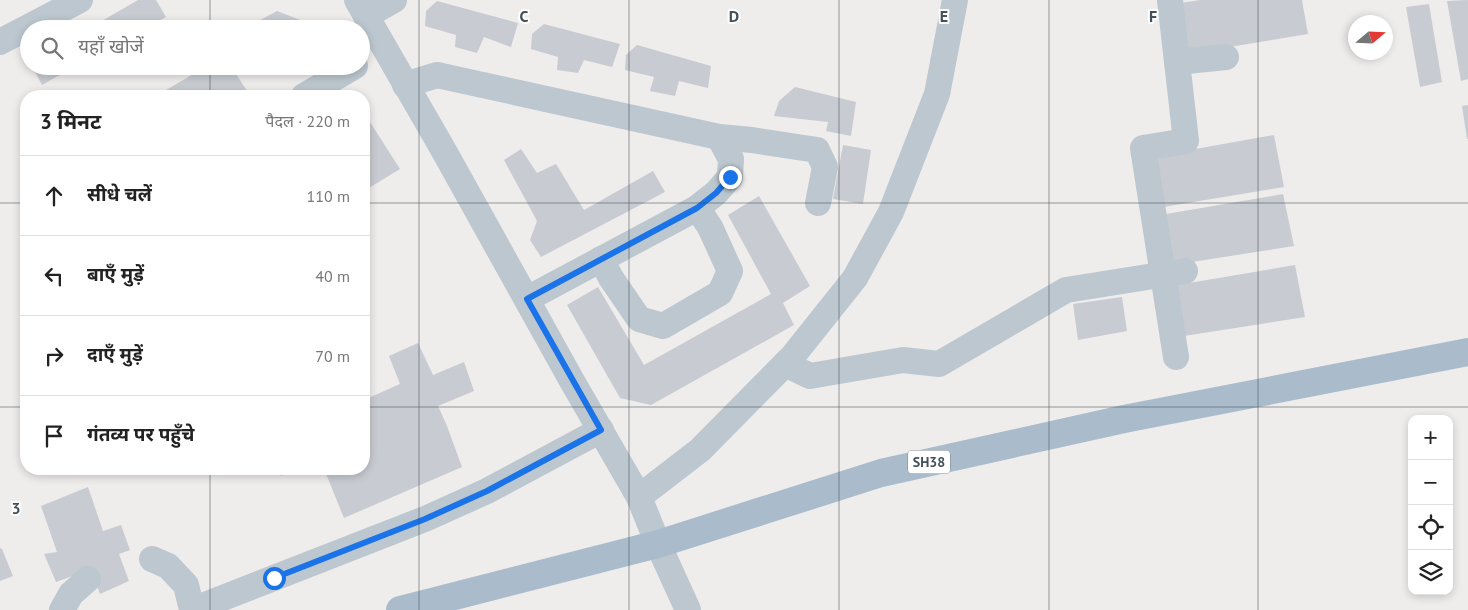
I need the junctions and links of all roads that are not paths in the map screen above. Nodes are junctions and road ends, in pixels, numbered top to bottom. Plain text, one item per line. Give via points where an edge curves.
1 (80, 0) edge
2 (394, 0) edge
3 (955, 0) edge
4 (1170, 0) edge
5 (361, 8) edge
6 (42, 20) edge
7 (368, 20) edge
8 (370, 24) edge
9 (20, 32) edge
10 (0, 42) edge
11 (384, 49) junction
12 (1226, 57) dead end
13 (370, 58) edge
14 (1177, 62) junction
15 (340, 75) edge
16 (405, 84) junction
17 (314, 90) edge
18 (719, 137) junction
19 (818, 203) dead end
20 (697, 208) junction
21 (601, 259) junction
22 (1174, 273) junction
23 (527, 299) junction
24 (1468, 352) edge
25 (1176, 357) dead end
26 (785, 364) junction
27 (601, 430) junction
28 (639, 497) junction
29 (658, 544) junction
30 (152, 559) dead end
31 (88, 579) dead end
32 (62, 610) edge
33 (400, 610) edge
34 (688, 610) edge

1 - 6 street
2 - 5 street
3 - 26 street via 938,94 891,212 855,278
4 - 14 street
5 - 7 street
8 - 11 street
9 - 10 street
11 - 13 street
11 - 16 street
12 - 14 street
14 - 22 street via 1186,141 1143,148
15 - 17 street
16 - 18 street via 438,76
16 - 23 street
18 - 19 street via 817,150 825,167
18 - 20 street via 731,159 730,177
20 - 21 street
20 - 21 street via 710,227 730,271 720,293 663,326 639,319
21 - 23 street
22 - 25 street
22 - 26 street via 1066,290 939,364 903,360 810,376
23 - 27 street
24 - 29 main road, SH38 via 1124,418 881,473
26 - 28 street via 700,450
27 - 28 street
27 - 30 street via 487,491 425,519 192,610 186,585 168,566
28 - 29 street
29 - 33 main road, SH38
29 - 34 street
31 - 32 street via 71,594

